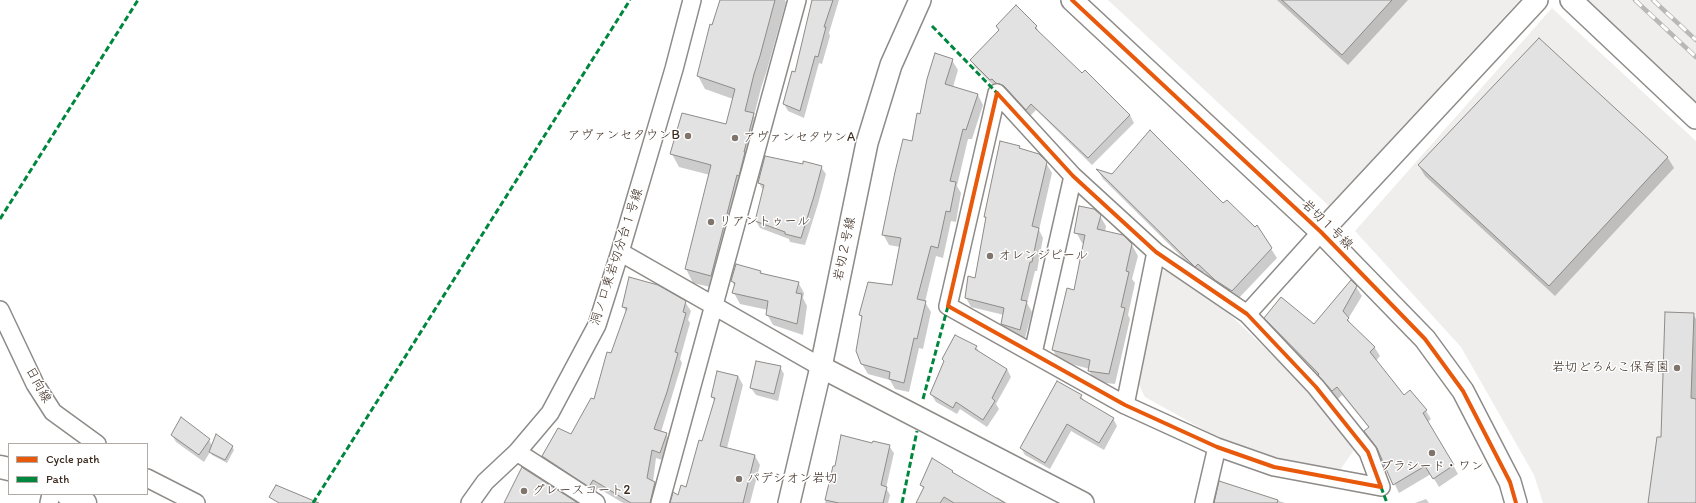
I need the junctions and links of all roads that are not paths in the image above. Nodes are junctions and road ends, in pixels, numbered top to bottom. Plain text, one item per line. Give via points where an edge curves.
1 (692, 0) edge
2 (798, 0) edge
3 (920, 0) edge
4 (1072, 0) edge
5 (1537, 0) edge
6 (1571, 0) edge
7 (1696, 118) edge
8 (1073, 176) junction
9 (1321, 232) junction
10 (620, 252) junction
11 (1156, 252) junction
12 (713, 305) junction
13 (0, 310) edge
14 (1247, 314) junction
15 (1033, 353) junction
16 (821, 367) junction
17 (1125, 405) junction
18 (96, 443) edge
19 (1217, 447) junction
20 (517, 452) junction
21 (148, 479) edge
22 (69, 495) edge
23 (85, 503) edge
24 (196, 503) edge
25 (470, 503) edge
26 (596, 503) edge
27 (660, 503) edge
28 (789, 503) edge
29 (1083, 503) edge
30 (1204, 503) edge
31 (1516, 503) edge

1 - 10 street, 洞ノ口東岩切分台１号線
2 - 12 street
3 - 16 street, 岩切２号線 via 891,65 867,143
4 - 9 street, 岩切１号線
5 - 9 street
6 - 7 street
8 - 11 street
8 - 15 street
8 - 15 street via 997,94 948,306
9 - 14 street
9 - 31 street, 岩切１号線 via 1425,339 1463,391 1510,482
10 - 12 street
10 - 20 street, 洞ノ口東岩切分台１号線 via 597,325 550,413
11 - 14 street
11 - 17 street
12 - 16 street
12 - 27 street
13 - 18 street, 日向線 via 35,384 54,412
14 - 19 street via 1316,387 1368,452 1381,487 1274,467
15 - 17 street
16 - 28 street, 岩切２号線
16 - 29 street
17 - 19 street
19 - 30 street
20 - 25 street, 洞ノ口東岩切分台１号線 via 486,482
20 - 26 street
21 - 24 street
22 - 23 main road

